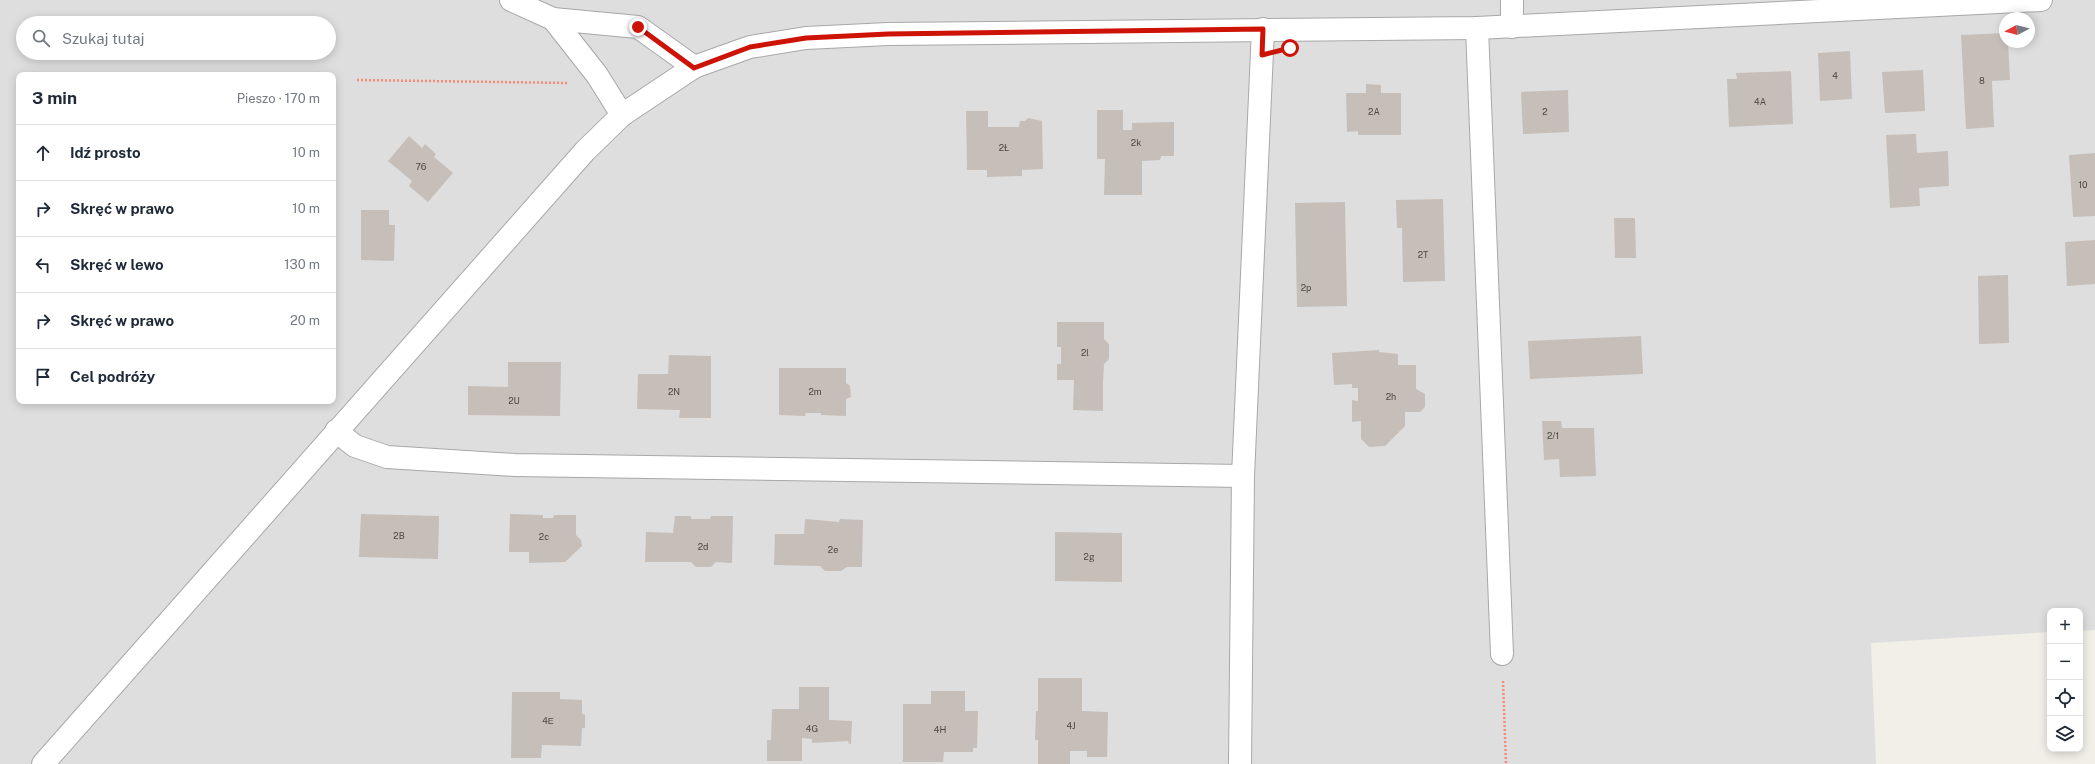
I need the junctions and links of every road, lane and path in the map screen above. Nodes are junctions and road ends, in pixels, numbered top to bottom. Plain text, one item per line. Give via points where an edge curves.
1 (511, 0) edge
2 (1512, 0) edge
3 (2041, 0) edge
4 (553, 19) junction
5 (1512, 27) junction
6 (1477, 28) junction
7 (1263, 29) junction
8 (694, 68) junction
9 (356, 80) dead end
10 (602, 83) junction
11 (622, 115) junction
12 (336, 431) junction
13 (1244, 476) junction
14 (1502, 654) joint
15 (43, 764) edge
16 (1240, 764) edge
17 (1506, 764) edge

1 - 4 street
2 - 5 street
3 - 5 street
4 - 8 street via 638,27
4 - 10 street
5 - 6 street
6 - 7 street
6 - 14 street
7 - 8 street via 888,34 806,38 750,47
7 - 13 street
8 - 11 street
9 - 10 path
10 - 11 street
11 - 12 street via 585,151
12 - 13 street via 356,446 388,457 514,465
12 - 15 street
13 - 16 street
14 - 17 path

